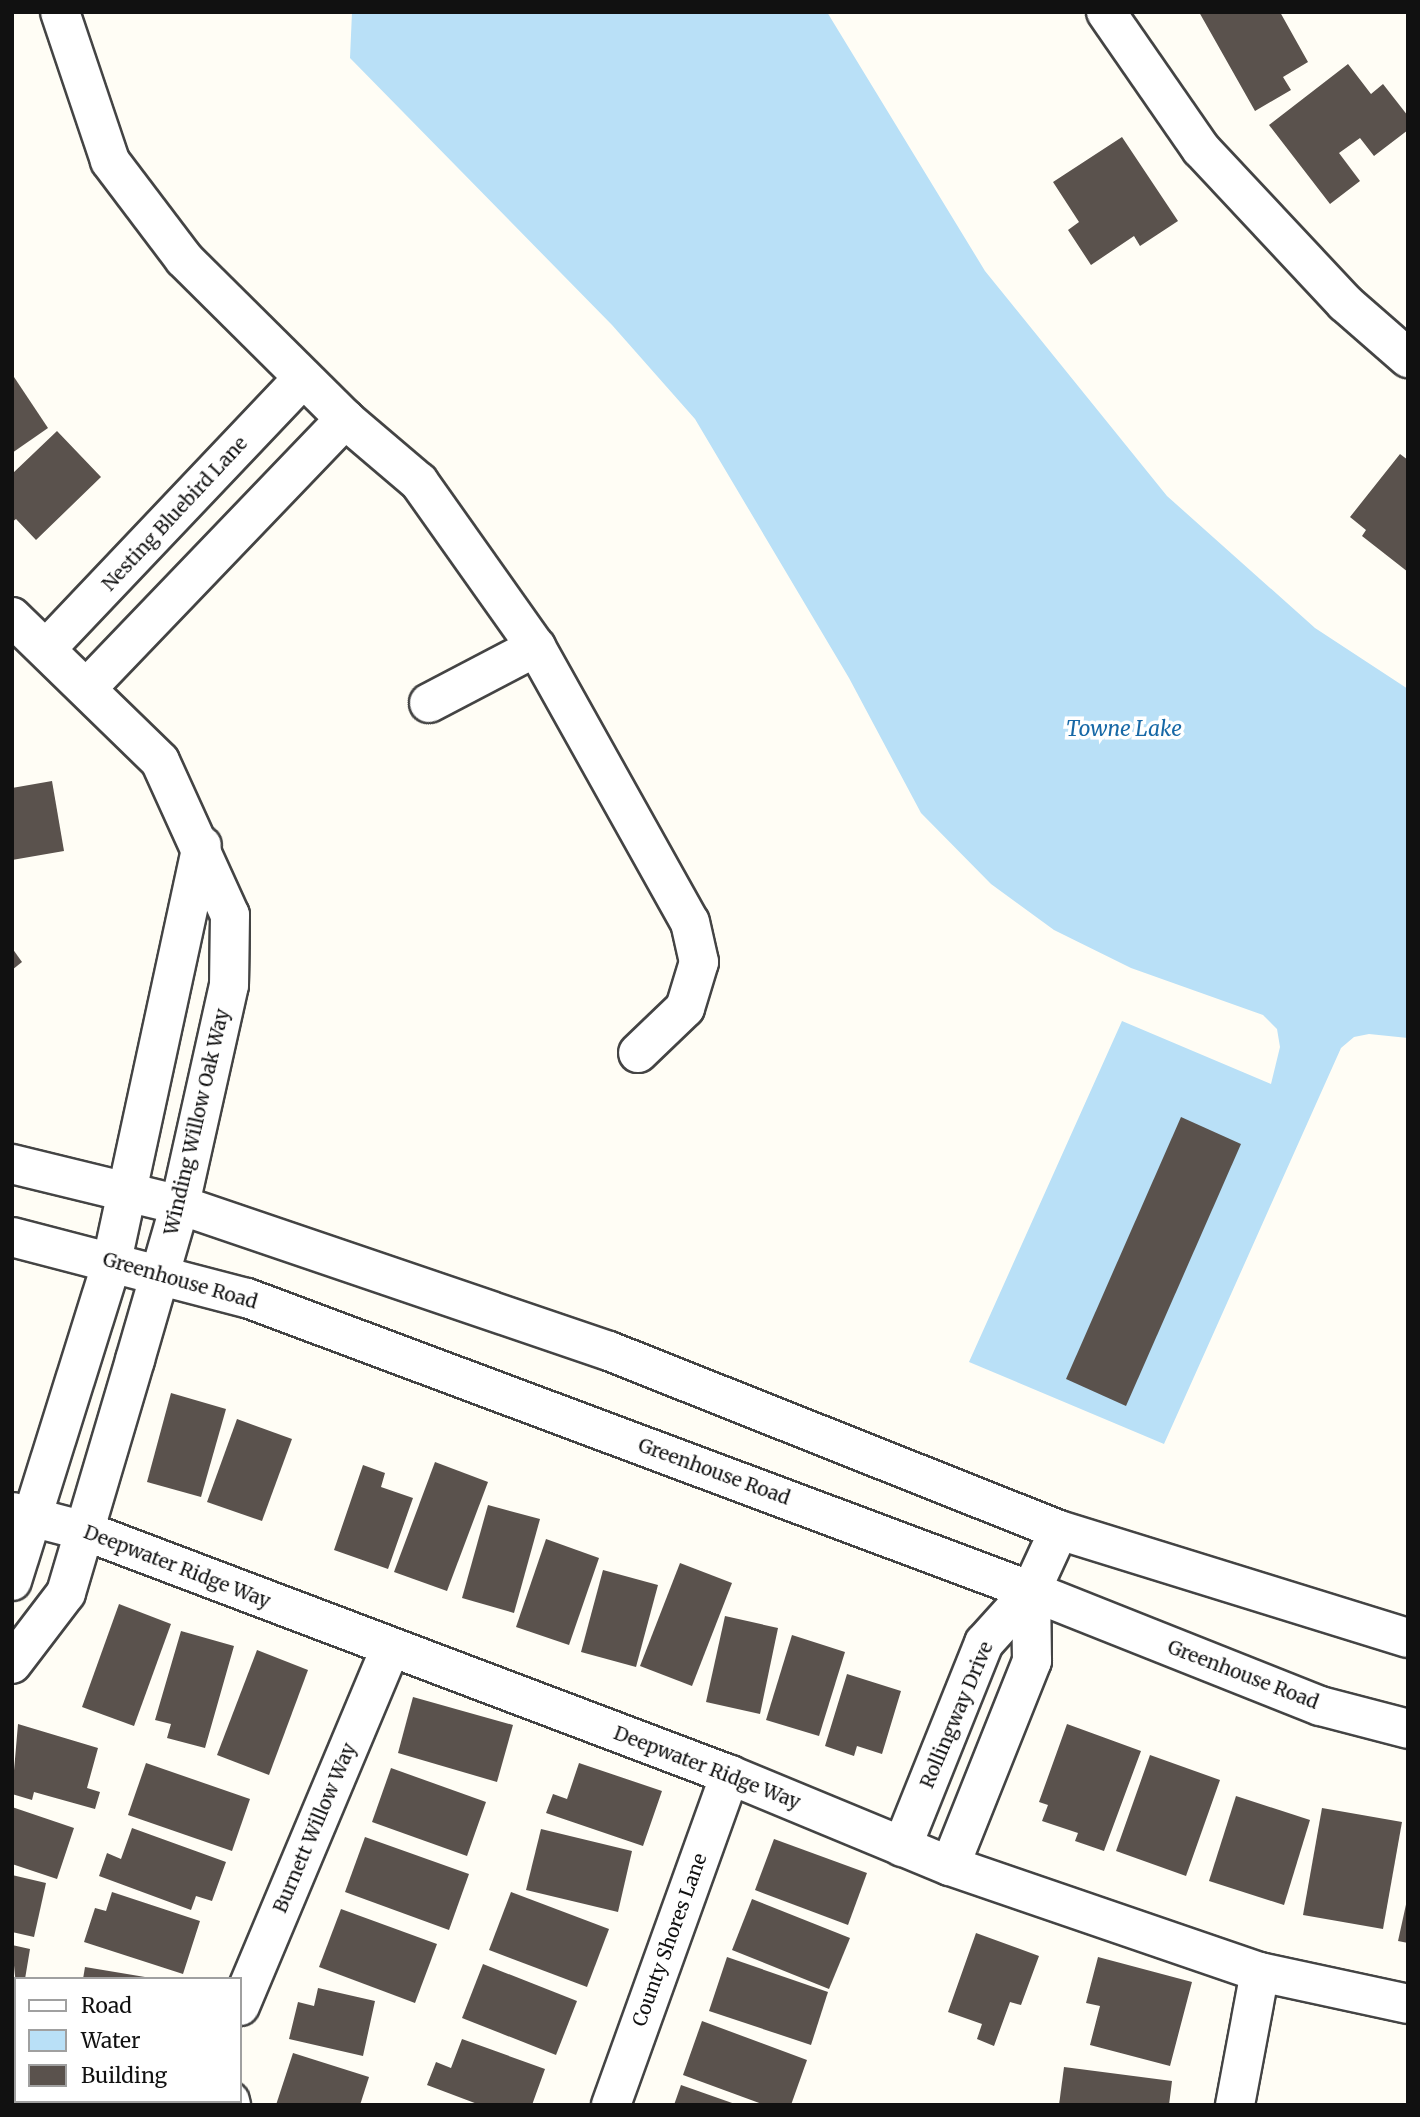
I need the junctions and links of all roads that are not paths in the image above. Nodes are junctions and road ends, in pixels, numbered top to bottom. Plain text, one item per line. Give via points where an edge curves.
1 (60, 12) edge
2 (1106, 12) edge
3 (1408, 358) edge
4 (303, 377) junction
5 (345, 419) junction
6 (12, 617) edge
7 (536, 647) junction
8 (46, 649) junction
9 (87, 688) junction
10 (429, 703) dead end
11 (202, 846) junction
12 (638, 1053) dead end
13 (12, 1164) edge
14 (127, 1190) junction
15 (180, 1205) junction
16 (12, 1237) edge
17 (112, 1261) junction
18 (160, 1273) junction
19 (23, 1515) edge
20 (1059, 1530) junction
21 (85, 1531) junction
22 (12, 1581) edge
23 (1031, 1591) junction
24 (1408, 1638) edge
25 (390, 1649) junction
26 (12, 1664) edge
27 (1408, 1729) edge
28 (730, 1775) junction
29 (902, 1847) junction
30 (950, 1866) junction
31 (1260, 1972) junction
32 (242, 2001) edge
33 (1408, 2004) edge
34 (611, 2105) edge
35 (1236, 2105) edge

1 - 4 street via 110,161 184,258
2 - 3 street via 1200,149 1345,303
4 - 5 street
4 - 8 street, Nesting Bluebird Lane
5 - 7 street via 419,482
5 - 9 street
6 - 8 street, Winding Willow Oak Way
7 - 10 street
7 - 12 street via 690,922 699,962 685,1009
8 - 9 street, Winding Willow Oak Way
9 - 11 street, Winding Willow Oak Way via 160,761
11 - 14 street
11 - 15 street, Winding Willow Oak Way via 230,915 229,985
13 - 14 street
14 - 15 street
14 - 17 street
15 - 18 street, Winding Willow Oak Way
15 - 20 street via 610,1351
16 - 17 street, Greenhouse Road
17 - 18 street, Greenhouse Road
17 - 19 street
18 - 21 street, Winding Willow Oak Way
18 - 23 street, Greenhouse Road via 247,1298
19 - 21 street, Deepwater Ridge Way
19 - 22 street
20 - 23 street
20 - 24 street
21 - 25 street, Deepwater Ridge Way
21 - 26 street, Winding Willow Oak Way via 66,1593
23 - 27 street, Greenhouse Road via 1320,1706
23 - 29 street, Rollingway Drive via 984,1643
23 - 30 street via 1032,1661
25 - 28 street, Deepwater Ridge Way
25 - 32 street, Burnett Willow Way
28 - 29 street, Deepwater Ridge Way
28 - 34 street, County Shores Lane
29 - 30 street, Deepwater Ridge Way
30 - 31 street, Deepwater Ridge Way
31 - 33 street, Deepwater Ridge Way
31 - 35 street

